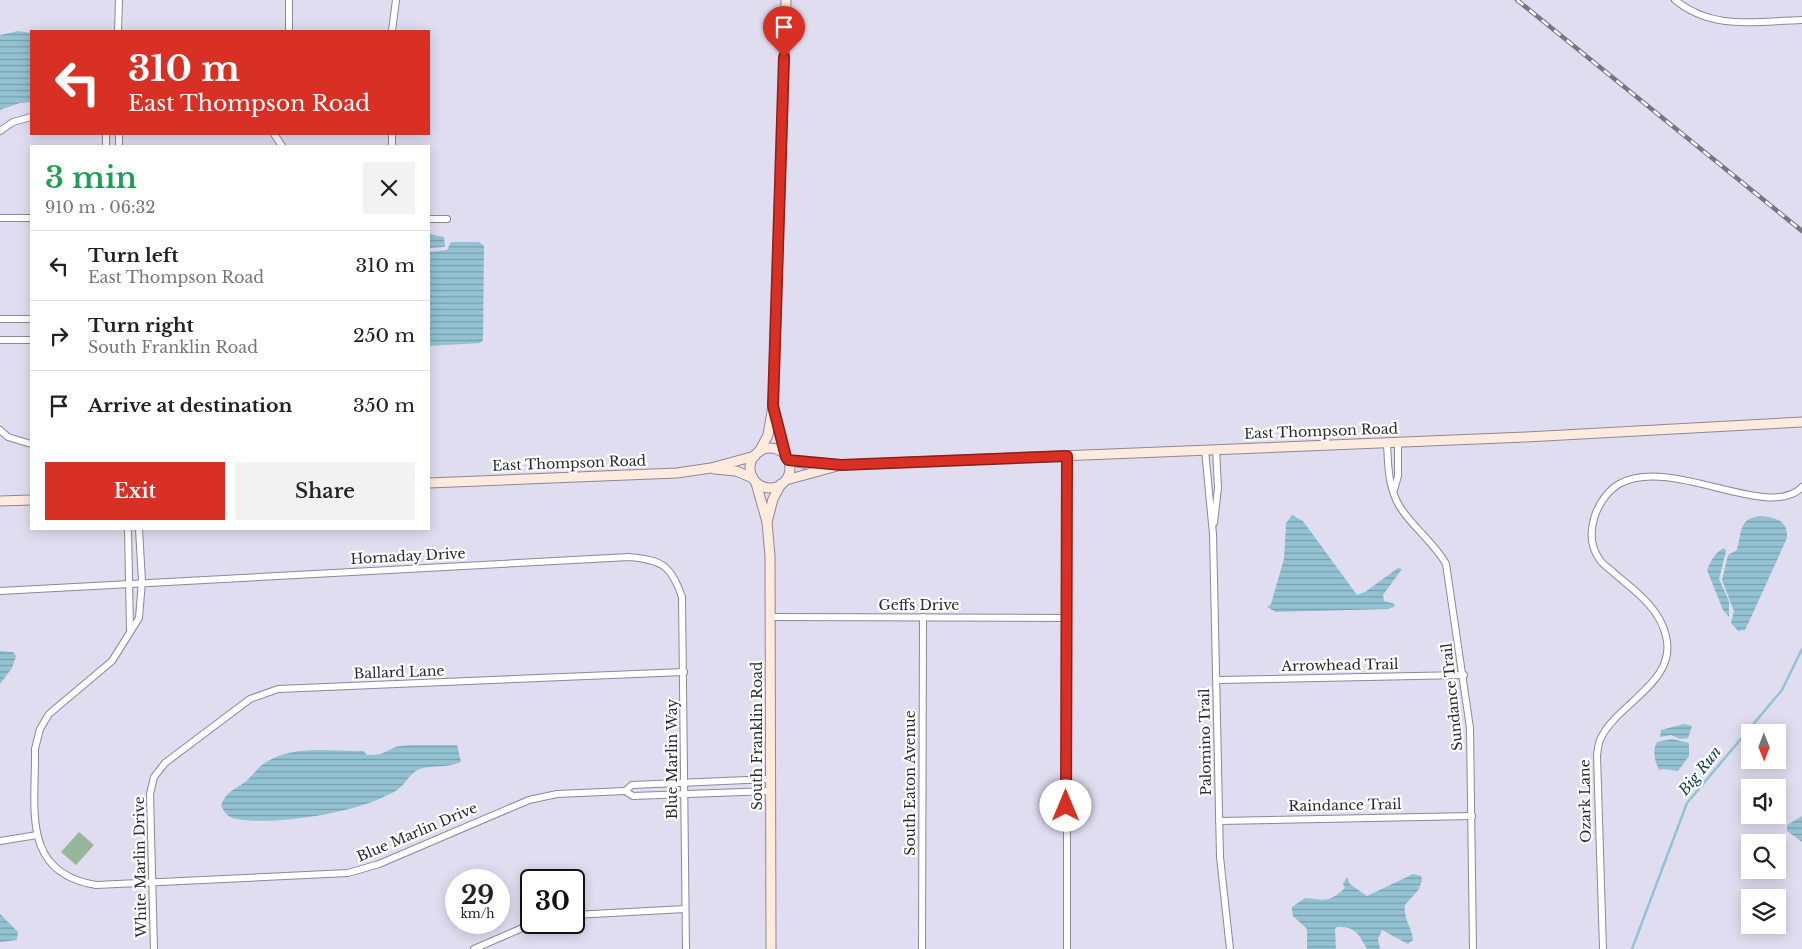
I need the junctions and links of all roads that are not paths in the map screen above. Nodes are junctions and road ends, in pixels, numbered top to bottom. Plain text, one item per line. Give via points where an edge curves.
1 (119, 0) edge
2 (289, 0) edge
3 (396, 0) edge
4 (786, 0) edge
5 (1674, 0) edge
6 (1802, 20) edge
7 (118, 30) edge
8 (289, 30) edge
9 (392, 30) edge
10 (30, 117) edge
11 (2, 129) edge
12 (0, 218) edge
13 (30, 218) edge
14 (430, 219) edge
15 (447, 219) dead end
16 (0, 319) edge
17 (30, 319) edge
18 (0, 340) edge
19 (30, 340) edge
20 (773, 406) junction
21 (1802, 422) edge
22 (0, 430) edge
23 (1398, 442) junction
24 (1388, 443) junction
25 (30, 444) edge
26 (1216, 449) junction
27 (1205, 450) junction
28 (757, 454) junction
29 (1067, 456) junction
30 (787, 459) junction
31 (841, 465) junction
32 (711, 468) junction
33 (754, 480) junction
34 (783, 482) junction
35 (430, 483) edge
36 (1802, 487) edge
37 (1394, 490) junction
38 (30, 500) edge
39 (0, 501) edge
40 (767, 522) junction
41 (128, 530) edge
42 (139, 530) edge
43 (1213, 534) junction
44 (671, 571) joint
45 (142, 581) junction
46 (131, 582) junction
47 (0, 591) edge
48 (771, 617) junction
49 (922, 617) junction
50 (1066, 618) junction
51 (130, 629) junction
52 (684, 672) junction
53 (1464, 675) junction
54 (1216, 680) junction
55 (770, 779) junction
56 (685, 783) junction
57 (151, 785) joint
58 (625, 791) junction
59 (770, 791) junction
60 (685, 794) junction
61 (1472, 816) junction
62 (1219, 821) junction
63 (37, 836) junction
64 (0, 841) edge
65 (153, 882) junction
66 (685, 910) junction
67 (585, 915) edge
68 (520, 929) edge
69 (154, 949) edge
70 (474, 949) edge
71 (686, 949) edge
72 (771, 949) edge
73 (922, 949) edge
74 (1067, 949) edge
75 (1230, 949) edge
76 (1473, 949) edge
77 (1603, 949) edge

1 - 7 street
2 - 8 street
3 - 9 street
4 - 20 main road
5 - 6 street via 1686,10 1712,20
10 - 11 street
12 - 13 street
14 - 15 street
16 - 17 street
18 - 19 street
20 - 28 main road via 768,435
20 - 30 main road
21 - 23 main road, East Thompson Road
22 - 25 street via 20,442
23 - 24 main road, East Thompson Road
23 - 37 street via 1398,476
24 - 26 main road, East Thompson Road
24 - 37 street, Sundance Trail via 1389,476
26 - 27 main road, East Thompson Road
26 - 43 street, Palomino Trail via 1218,488
27 - 29 main road, East Thompson Road
27 - 43 street, Palomino Trail
28 - 30 main road via 774,449
28 - 32 main road, East Thompson Road
28 - 33 main road via 750,466
29 - 31 main road, East Thompson Road
29 - 50 street
30 - 31 main road, East Thompson Road
30 - 34 main road via 789,472
31 - 34 main road, East Thompson Road
32 - 33 main road, East Thompson Road via 736,471
32 - 35 main road, East Thompson Road
33 - 34 main road via 770,488
33 - 40 main road, South Franklin Road
34 - 40 main road, South Franklin Road
36 - 77 street, Ozark Lane via 1783,497 1763,498 1685,479 1639,477 1626,480 1601,500 1595,515 1594,546 1600,560 1656,611 1666,638 1667,653 1656,678 1600,740 1597,755
37 - 53 street, Sundance Trail via 1399,506 1438,550 1446,564
38 - 39 main road
40 - 48 main road, South Franklin Road
41 - 46 street
42 - 45 street
43 - 54 street, Palomino Trail
44 - 45 street, Hornaday Drive via 659,562 629,558
44 - 52 street, Blue Marlin Way via 682,597
45 - 46 street, Hornaday Drive
45 - 51 street via 139,618
46 - 47 street, Hornaday Drive
46 - 51 street
48 - 49 street, Geffs Drive
48 - 55 main road, South Franklin Road
49 - 50 street, Geffs Drive
49 - 73 street, South Eaton Avenue
50 - 74 street
51 - 63 street via 112,661 57,706 40,729 35,749
52 - 56 street, Blue Marlin Way
52 - 57 street, Ballard Lane via 269,691 250,699 166,763
53 - 54 street, Arrowhead Trail
53 - 61 street, Sundance Trail via 1470,728
54 - 62 street, Palomino Trail
55 - 56 street, Blue Marlin Drive
55 - 59 main road, South Franklin Road
56 - 58 street, Blue Marlin Drive via 632,786
56 - 60 street, Blue Marlin Way
57 - 65 street, White Marlin Drive
58 - 60 street, Blue Marlin Drive via 633,796
58 - 65 street, Blue Marlin Drive via 557,794 529,800 379,864 348,873
59 - 60 street, Blue Marlin Drive
59 - 72 main road, South Franklin Road
60 - 66 street, Blue Marlin Way
61 - 62 street, Raindance Trail
61 - 76 street, Sundance Trail
62 - 75 street, Palomino Trail via 1221,875
63 - 64 street
63 - 65 street, Blue Marlin Drive via 51,865 72,879 96,885
65 - 69 street, White Marlin Drive
66 - 67 street
66 - 71 street, Blue Marlin Way
68 - 70 street

